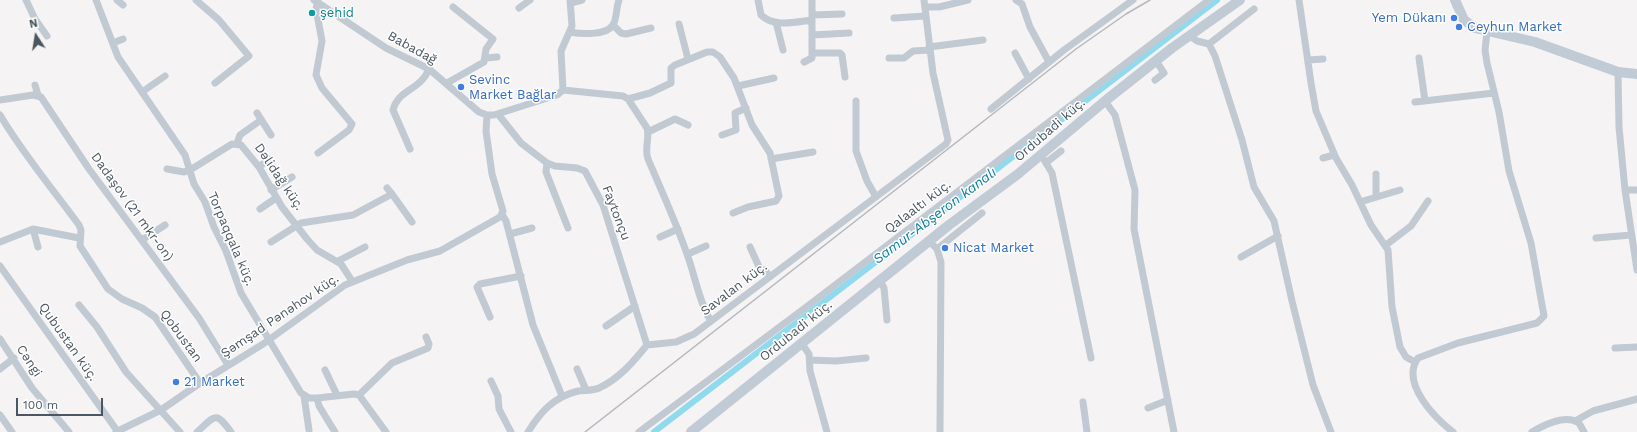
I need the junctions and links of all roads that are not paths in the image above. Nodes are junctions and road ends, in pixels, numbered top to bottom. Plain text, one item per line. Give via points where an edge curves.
1 (26, 0) edge
2 (96, 0) edge
3 (117, 0) edge
4 (196, 0) edge
5 (530, 0) edge
6 (582, 0) edge
7 (619, 0) edge
8 (758, 0) edge
9 (812, 0) edge
10 (968, 0) edge
11 (1016, 0) edge
12 (1133, 0) edge
13 (1209, 0) edge
14 (1240, 0) edge
15 (1299, 0) edge
16 (1455, 0) edge
17 (316, 1) edge
18 (570, 2) edge
19 (924, 4) edge
20 (123, 5) dead end
21 (453, 7) dead end
22 (518, 8) dead end
23 (1254, 9) dead end
24 (842, 14) dead end
25 (925, 16) junction
26 (812, 17) junction
27 (894, 18) dead end
28 (776, 22) junction
29 (679, 24) dead end
30 (613, 25) junction
31 (651, 28) dead end
32 (570, 32) junction
33 (1487, 32) junction
34 (849, 33) dead end
35 (812, 35) junction
36 (47, 36) dead end
37 (1190, 36) junction
38 (123, 39) dead end
39 (983, 40) dead end
40 (113, 44) junction
41 (1209, 44) junction
42 (929, 49) junction
43 (783, 50) dead end
44 (812, 53) junction
45 (1015, 53) dead end
46 (497, 57) dead end
47 (486, 58) junction
48 (889, 58) dead end
49 (1418, 58) dead end
50 (688, 59) junction
51 (1323, 59) dead end
52 (1308, 60) junction
53 (1156, 61) junction
54 (804, 62) dead end
55 (1049, 62) junction
56 (428, 69) junction
57 (1618, 72) junction
58 (1637, 74) edge
59 (165, 76) dead end
60 (845, 77) dead end
61 (774, 78) dead end
62 (1029, 79) junction
63 (1155, 80) dead end
64 (215, 83) dead end
65 (447, 83) junction
66 (35, 85) dead end
67 (738, 86) junction
68 (563, 90) junction
69 (142, 92) junction
70 (1494, 93) junction
71 (38, 95) junction
72 (628, 99) junction
73 (0, 100) edge
74 (1104, 100) junction
75 (856, 101) dead end
76 (1425, 101) junction
77 (1415, 102) dead end
78 (746, 108) junction
79 (991, 109) dead end
80 (257, 113) dead end
81 (498, 114) junction
82 (0, 115) edge
83 (486, 116) junction
84 (261, 120) junction
85 (688, 125) dead end
86 (648, 132) junction
87 (271, 134) dead end
88 (722, 135) dead end
89 (237, 143) junction
90 (410, 149) dead end
91 (1061, 151) dead end
92 (813, 152) dead end
93 (318, 153) dead end
94 (1334, 155) junction
95 (1044, 158) junction
96 (1323, 158) dead end
97 (269, 159) dead end
98 (771, 159) junction
99 (547, 163) junction
100 (259, 167) junction
101 (167, 169) dead end
102 (190, 170) junction
103 (1376, 174) dead end
104 (292, 177) dead end
105 (387, 188) dead end
106 (272, 190) junction
107 (1400, 190) dead end
108 (1625, 190) junction
109 (1637, 190) edge
110 (392, 194) junction
111 (876, 197) junction
112 (1376, 197) junction
113 (276, 198) junction
114 (1360, 202) junction
115 (1428, 202) dead end
116 (260, 209) dead end
117 (733, 213) dead end
118 (982, 213) dead end
119 (502, 214) junction
120 (412, 222) dead end
121 (297, 224) junction
122 (165, 225) dead end
123 (532, 228) dead end
124 (568, 228) dead end
125 (33, 229) junction
126 (678, 229) junction
127 (510, 234) junction
128 (1631, 235) junction
129 (1278, 236) junction
130 (660, 237) dead end
131 (79, 238) junction
132 (1596, 238) dead end
133 (142, 240) junction
134 (929, 241) junction
135 (0, 242) edge
136 (271, 242) dead end
137 (1386, 245) junction
138 (706, 246) dead end
139 (38, 247) dead end
140 (365, 247) dead end
141 (750, 247) dead end
142 (937, 248) junction
143 (688, 254) junction
144 (1241, 257) dead end
145 (338, 261) junction
146 (0, 266) edge
147 (1637, 270) edge
148 (521, 276) junction
149 (770, 277) junction
150 (352, 281) junction
151 (880, 281) junction
152 (79, 305) dead end
153 (635, 306) junction
154 (490, 318) dead end
155 (887, 320) dead end
156 (711, 321) junction
157 (606, 326) dead end
158 (426, 337) dead end
159 (0, 339) edge
160 (269, 340) junction
161 (802, 344) junction
162 (648, 345) junction
163 (1637, 347) edge
164 (1615, 348) dead end
165 (14, 358) junction
166 (866, 358) dead end
167 (1091, 358) dead end
168 (810, 360) junction
169 (1415, 362) junction
170 (228, 366) junction
171 (0, 369) edge
172 (577, 369) dead end
173 (325, 370) dead end
174 (491, 381) dead end
175 (200, 383) junction
176 (586, 390) junction
177 (338, 395) junction
178 (359, 395) junction
179 (304, 396) junction
180 (562, 396) junction
181 (317, 398) junction
182 (1168, 400) junction
183 (1637, 400) edge
184 (1083, 402) dead end
185 (1148, 408) dead end
186 (161, 410) junction
187 (0, 415) edge
188 (1575, 421) junction
189 (309, 430) dead end
190 (12, 432) edge
191 (69, 432) edge
192 (117, 432) edge
193 (180, 432) edge
194 (197, 432) edge
195 (231, 432) edge
196 (335, 432) edge
197 (386, 432) edge
198 (511, 432) edge
199 (528, 432) edge
200 (639, 432) edge
201 (691, 432) edge
202 (827, 432) edge
203 (940, 432) edge
204 (1087, 432) edge
205 (1172, 432) edge
206 (1331, 432) edge
207 (1453, 432) edge
208 (1532, 432) edge
209 (1584, 432) edge

1 - 36 street
2 - 40 street, Torpaqqala küç.
3 - 20 street
4 - 64 street via 219,20 249,56
5 - 22 street
6 - 18 street
7 - 30 street
8 - 28 street via 761,15
9 - 26 street
10 - 19 street via 939,7
11 - 55 street via 1022,4 1030,27
12 - 55 street
13 - 200 street, Qalaaltı küç.
14 - 37 street, Ordubadi küç.
15 - 52 street
16 - 33 street via 1464,20 1475,28
17 - 56 street, Babadağ via 386,48
17 - 93 street via 322,41 316,75 322,88 352,124 349,130
18 - 32 street via 573,21
19 - 25 street
21 - 47 street via 492,38 486,49
23 - 41 street
24 - 26 street
25 - 27 street
25 - 42 street
26 - 28 street via 790,23
26 - 35 street
28 - 43 street
29 - 50 street
30 - 31 street via 621,34
30 - 32 street via 595,33
32 - 68 street via 561,51
33 - 57 street via 1535,42
33 - 70 street via 1485,50
34 - 35 street
35 - 44 street
37 - 41 street via 1194,40
37 - 53 street, Ordubadi küç.
38 - 40 street
39 - 42 street
40 - 69 street, Torpaqqala küç. via 118,57
41 - 129 street via 1234,112 1254,186 1274,221
42 - 48 street via 913,51 904,58
42 - 111 street, Savalan küç. via 948,140 940,149
44 - 54 street via 812,58
44 - 60 street via 840,53
45 - 62 street
46 - 47 street
47 - 65 street via 484,62
49 - 76 street
50 - 67 street via 713,52 720,57
50 - 72 street via 673,66 671,84
51 - 52 street
52 - 94 street via 1316,111
53 - 63 street via 1164,73
53 - 74 street, Ordubadi küç.
55 - 62 street
56 - 65 street, Babadağ
56 - 90 street via 421,83 397,99 393,110
57 - 58 street
57 - 108 street via 1619,127
59 - 69 street
61 - 67 street
62 - 79 street
65 - 83 street, Babadağ
66 - 71 street
67 - 78 street
68 - 72 street via 619,95
68 - 81 street via 556,95
69 - 102 street, Torpaqqala küç. via 185,155
70 - 76 street
70 - 169 street via 1509,171 1531,243 1544,316 1537,323 1458,343 1423,355
71 - 73 street
71 - 133 street, Dadaşov (21 mkr-on)
72 - 86 street
74 - 95 street, Ordubadi küç.
74 - 182 street via 1116,115 1135,190 1134,229
75 - 111 street via 856,151
76 - 77 street
78 - 88 street via 735,113 736,130
78 - 98 street via 752,125 768,149
80 - 84 street
81 - 83 street
81 - 99 street, Faytonçu via 521,143
82 - 131 street, Qobustan via 20,147 78,225 81,230
83 - 119 street via 492,174
84 - 87 street
84 - 89 street via 240,135
85 - 86 street via 675,119
86 - 126 street via 646,154
89 - 100 street, Dəlidağ küç. via 248,151
89 - 102 street, Dəlidağ küç. via 226,147
91 - 95 street
92 - 98 street
94 - 96 street
94 - 114 street
95 - 134 street, Ordubadi küç.
95 - 167 street via 1052,173
97 - 100 street
98 - 117 street via 778,199
99 - 124 street via 546,172
99 - 153 street, Faytonçu via 584,171 603,205
100 - 106 street, Dəlidağ küç.
101 - 102 street via 184,172
102 - 160 street, Torpaqqala küç. via 194,184 226,251 241,293
103 - 112 street
104 - 106 street
105 - 110 street
106 - 113 street, Dəlidağ küç.
107 - 112 street
108 - 109 street
108 - 128 street
110 - 120 street
110 - 121 street via 353,215
111 - 149 street, Savalan küç.
112 - 114 street
113 - 116 street
113 - 121 street, Dəlidağ küç.
114 - 137 street via 1371,225
115 - 137 street via 1411,226
118 - 142 street
119 - 127 street
119 - 150 street, Şəmşad Pənəhov küç. via 440,251
121 - 136 street
121 - 145 street, Dəlidağ küç. via 317,250
122 - 133 street
123 - 127 street
125 - 131 street
125 - 135 street
125 - 139 street
126 - 130 street
126 - 143 street
127 - 148 street
128 - 132 street
128 - 147 street
129 - 144 street
129 - 206 street via 1313,385
131 - 175 street, Qobustan via 82,250 108,289 155,317
133 - 170 street, Dadaşov (21 mkr-on) via 206,328
134 - 142 street
134 - 151 street, Ordubadi küç.
137 - 169 street via 1392,306 1400,346 1406,357
138 - 143 street
140 - 145 street
141 - 149 street via 760,269
142 - 203 street via 941,262
143 - 156 street
145 - 150 street, Dəlidağ küç.
146 - 192 street, Qubustan küç.
148 - 154 street via 480,284 477,287
148 - 180 street via 533,326
149 - 156 street, Savalan küç.
150 - 160 street, Şəmşad Pənəhov küç.
151 - 155 street via 884,288
151 - 161 street, Ordubadi küç.
152 - 186 street via 94,322 126,372
153 - 157 street
153 - 162 street, Faytonçu
156 - 162 street, Savalan küç. via 684,339
158 - 178 street via 428,348 392,363
159 - 165 street, Cəngi
160 - 170 street, Şəmşad Pənəhov küç.
160 - 179 street, Torpaqqala küç.
161 - 168 street
161 - 201 street, Ordubadi küç.
162 - 176 street via 617,376 598,388
163 - 164 street
165 - 171 street
165 - 191 street, Cəngi via 32,388
166 - 168 street
168 - 202 street via 810,371
169 - 207 street via 1414,380 1420,396 1436,417
170 - 175 street, Şəmşad Pənəhov küç.
172 - 176 street
173 - 177 street
174 - 198 street via 498,396 499,409
175 - 186 street, Şəmşad Pənəhov küç.
176 - 180 street
177 - 178 street
177 - 181 street
178 - 197 street
179 - 181 street
179 - 189 street
180 - 199 street via 544,409
181 - 196 street
182 - 185 street
182 - 205 street
183 - 188 street via 1593,410
184 - 204 street
186 - 192 street, Şəmşad Pənəhov küç.
186 - 193 street
187 - 190 street
188 - 208 street via 1559,421
188 - 209 street
194 - 195 street via 212,418 217,417 222,419

